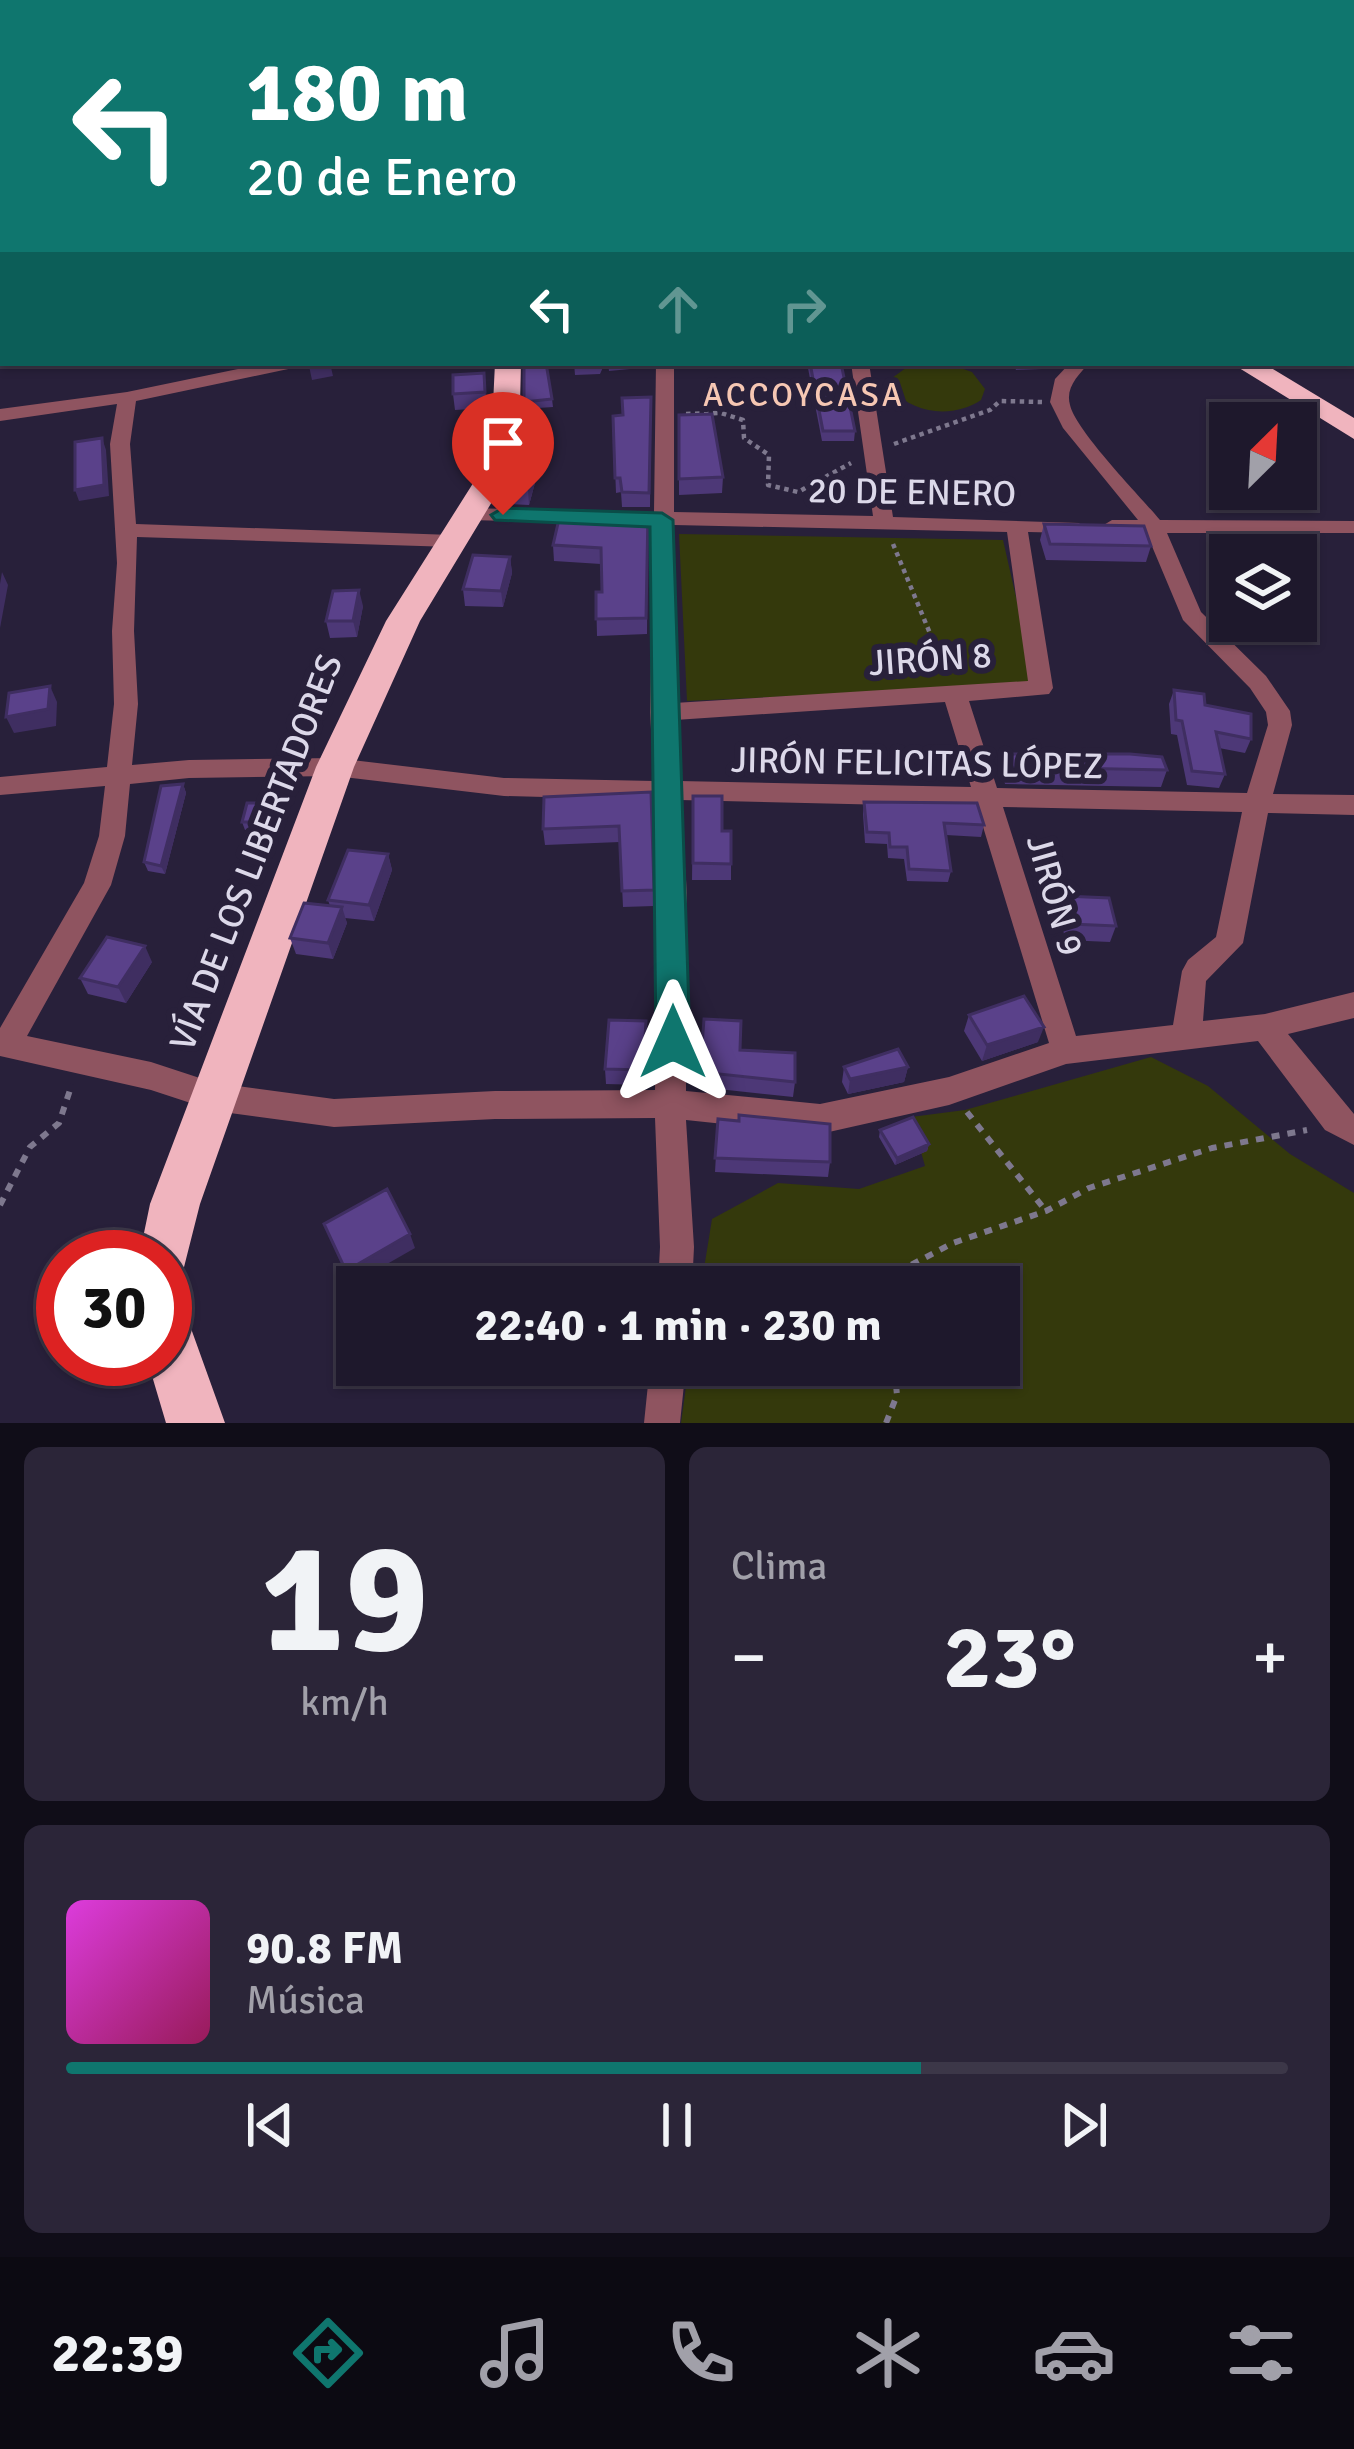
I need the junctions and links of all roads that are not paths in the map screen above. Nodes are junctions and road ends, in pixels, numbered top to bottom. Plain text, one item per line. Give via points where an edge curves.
1 (278, 366) edge
2 (508, 366) edge
3 (665, 366) edge
4 (861, 366) edge
5 (1076, 366) edge
6 (1249, 366) edge
7 (127, 397) junction
8 (0, 415) edge
9 (1354, 430) edge
10 (662, 520) junction
11 (884, 522) junction
12 (1154, 526) junction
13 (1354, 526) edge
14 (460, 527) junction
15 (1017, 527) junction
16 (123, 530) junction
17 (954, 692) junction
18 (662, 712) junction
19 (334, 767) junction
20 (115, 773) junction
21 (0, 786) edge
22 (665, 792) junction
23 (992, 801) junction
24 (1257, 804) junction
25 (1354, 806) edge
26 (1354, 1005) edge
27 (1265, 1027) junction
28 (1187, 1033) junction
29 (3, 1044) edge
30 (1066, 1051) junction
31 (215, 1096) junction
32 (670, 1104) junction
33 (1345, 1125) edge
34 (170, 1230) edge
35 (676, 1266) edge
36 (182, 1386) edge
37 (666, 1386) edge
38 (197, 1423) edge
39 (662, 1423) edge

1 - 7 street
2 - 14 highway, VÍA DE LOS LIBERTADORES via 506,446
3 - 10 street
4 - 11 street
5 - 12 street via 1059,402
6 - 9 highway
7 - 8 street
7 - 16 street
10 - 11 street, 20 DE ENERO
10 - 14 street, 20 DE ENERO
10 - 18 street
11 - 15 street, 20 DE ENERO
12 - 13 street, 20 DE ENERO
12 - 15 street, 20 DE ENERO
12 - 24 street via 1191,615 1278,711 1278,742
14 - 16 street, 20 DE ENERO
14 - 19 highway, VÍA DE LOS LIBERTADORES via 403,621
15 - 17 street, JIRÓN 8 via 1041,688
16 - 20 street via 126,704
17 - 18 street, JIRÓN 8
17 - 23 street, JIRÓN 9
18 - 22 street
19 - 20 street, JIRÓN FELICITAS LÓPEZ
19 - 22 street, JIRÓN FELICITAS LÓPEZ via 504,788
19 - 31 highway, VÍA DE LOS LIBERTADORES
20 - 21 street, JIRÓN FELICITAS LÓPEZ
20 - 29 street via 112,836 97,886
22 - 23 street, JIRÓN FELICITAS LÓPEZ
22 - 32 street via 673,893
23 - 24 street, JIRÓN FELICITAS LÓPEZ
23 - 30 street, JIRÓN 9
24 - 25 street, JIRÓN FELICITAS LÓPEZ
24 - 28 street via 1229,943 1192,980
26 - 27 street
27 - 28 street
27 - 33 street
28 - 30 street
29 - 31 street
30 - 32 street via 949,1091 820,1119
31 - 32 street via 334,1113
31 - 34 highway, VÍA DE LOS LIBERTADORES
32 - 35 street
36 - 38 highway
37 - 39 street

